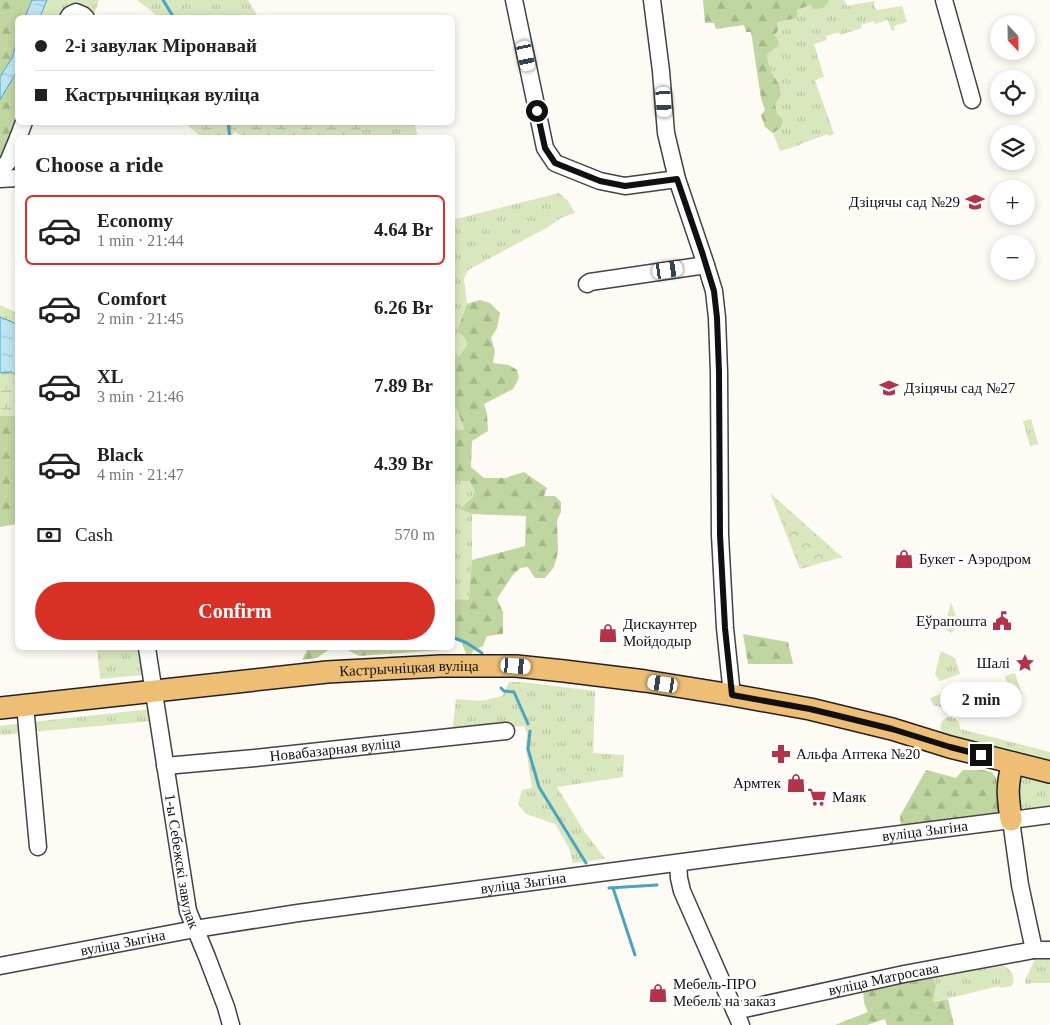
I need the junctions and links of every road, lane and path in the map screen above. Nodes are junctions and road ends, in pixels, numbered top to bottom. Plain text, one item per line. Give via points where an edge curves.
1 (514, 0) edge
2 (652, 0) edge
3 (944, 0) edge
4 (70, 15) edge
5 (83, 15) edge
6 (972, 100) dead end
7 (15, 145) edge
8 (0, 171) edge
9 (15, 178) edge
10 (0, 179) edge
11 (677, 179) junction
12 (706, 265) junction
13 (587, 284) dead end
14 (147, 650) edge
15 (154, 692) junction
16 (732, 695) junction
17 (25, 705) junction
18 (0, 708) edge
19 (506, 731) dead end
20 (1013, 763) junction
21 (165, 766) junction
22 (1050, 772) edge
23 (1050, 815) edge
24 (1012, 820) junction
25 (38, 847) dead end
26 (678, 863) junction
27 (195, 929) junction
28 (1042, 950) edge
29 (0, 966) edge
30 (738, 1018) edge
31 (231, 1025) edge

1 - 11 street via 545,148 555,163 600,181 625,186
2 - 11 street via 666,133
3 - 6 street
4 - 5 street via 76,12
7 - 8 street
9 - 10 street
11 - 12 street
12 - 13 street
12 - 16 street via 714,291 717,318 720,535
14 - 15 street, 1-ы Себежскі завулак
15 - 16 main road, Кастрычніцкая вуліца via 327,672 516,666
15 - 17 main road, Кастрычніцкая вуліца
15 - 21 street, 1-ы Себежскі завулак
16 - 20 main road, Кастрычніцкая вуліца via 839,716
17 - 18 main road, Кастрычніцкая вуліца
17 - 25 street
19 - 21 street, Новабазарная вуліца
20 - 22 main road, Кастрычніцкая вуліца
20 - 24 main road via 1008,777
21 - 27 street, 1-ы Себежскі завулак via 188,911
23 - 24 street, вуліца Зыгіна
24 - 26 street, вуліца Зыгіна
24 - 28 street via 1020,885
26 - 27 street, вуліца Зыгіна
26 - 30 street via 682,891
27 - 29 street, вуліца Зыгіна
27 - 31 street, 1-ы Себежскі завулак
28 - 30 street, вуліца Матросава via 904,974

